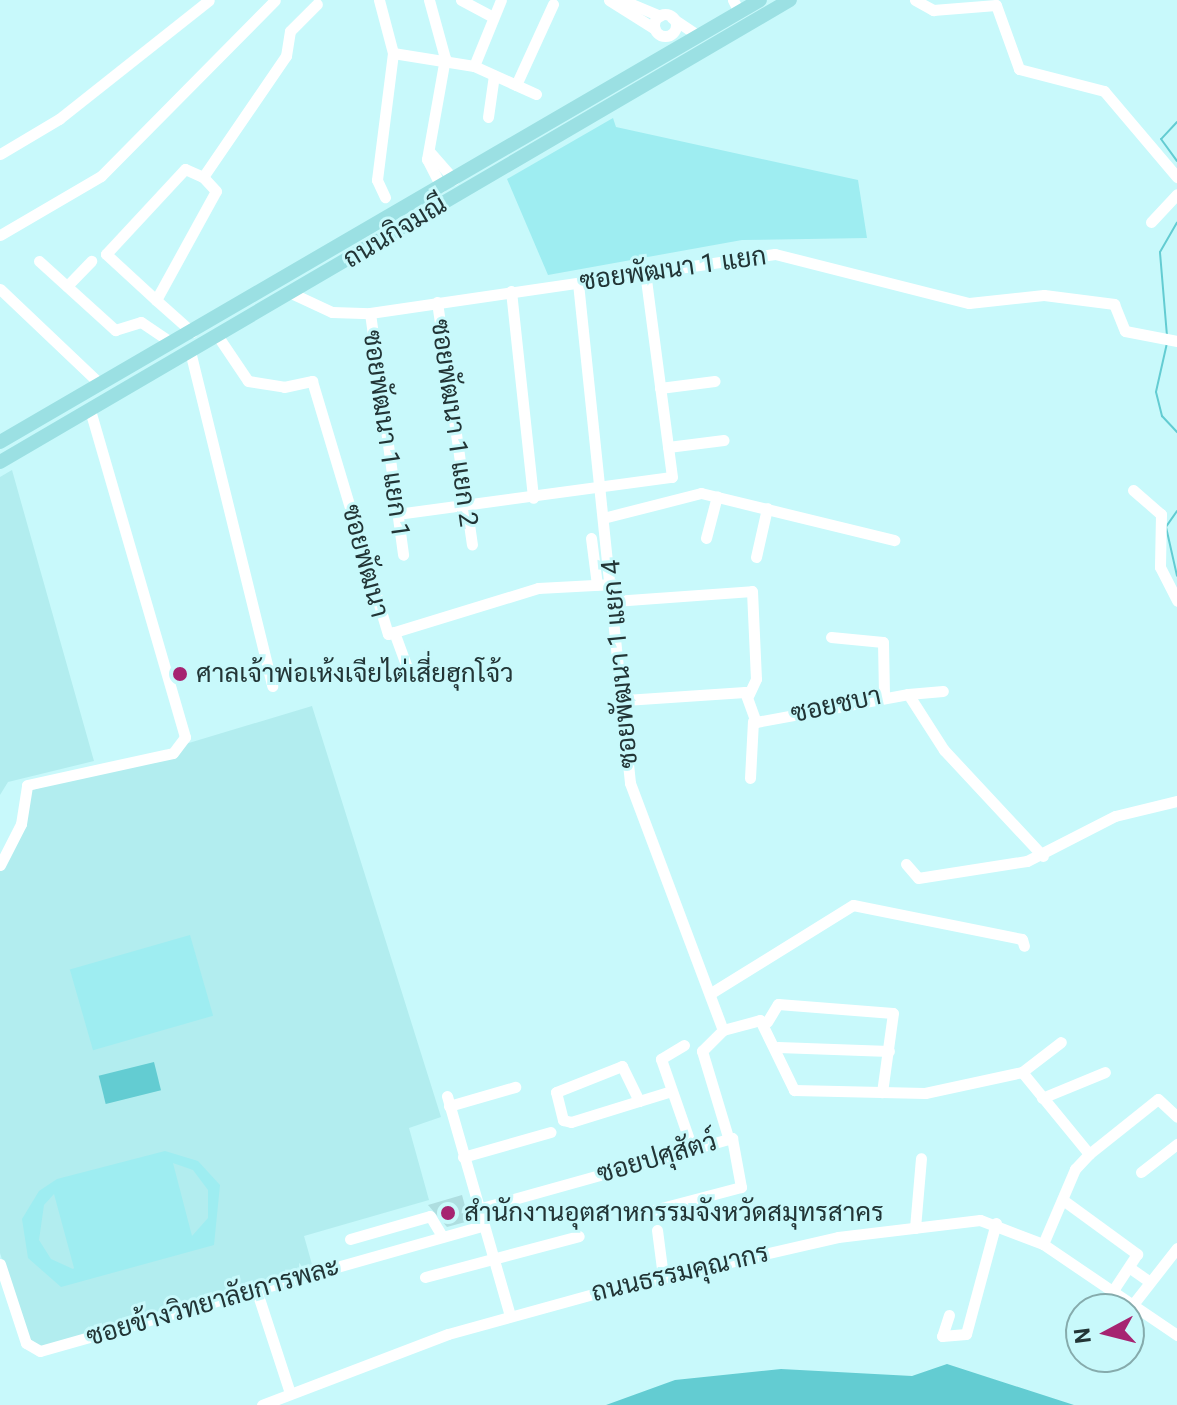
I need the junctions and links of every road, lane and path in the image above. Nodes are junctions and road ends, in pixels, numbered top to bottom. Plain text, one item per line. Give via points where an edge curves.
1 (209, 0) edge
2 (275, 0) edge
3 (379, 0) edge
4 (429, 0) edge
5 (461, 0) edge
6 (501, 0) edge
7 (609, 0) edge
8 (622, 0) edge
9 (760, 0) edge
10 (790, 0) edge
11 (915, 0) edge
12 (317, 4) dead end
13 (553, 4) dead end
14 (736, 6) edge
15 (660, 16) junction
16 (493, 17) junction
17 (672, 18) junction
18 (656, 31) junction
19 (699, 36) junction
20 (393, 53) junction
21 (669, 54) junction
22 (445, 58) junction
23 (474, 66) junction
24 (494, 75) junction
25 (516, 85) junction
26 (536, 94) dead end
27 (488, 117) dead end
28 (0, 154) edge
29 (203, 177) junction
30 (1177, 177) edge
31 (448, 183) junction
32 (1177, 194) edge
33 (385, 197) dead end
34 (1151, 222) dead end
35 (0, 235) edge
36 (39, 261) dead end
37 (91, 261) dead end
38 (645, 272) junction
39 (578, 283) junction
40 (67, 286) junction
41 (0, 289) edge
42 (511, 291) junction
43 (291, 293) junction
44 (156, 300) junction
45 (437, 302) junction
46 (370, 313) junction
47 (192, 332) junction
48 (217, 335) junction
49 (1177, 342) edge
50 (172, 343) junction
51 (190, 351) junction
52 (715, 381) dead end
53 (100, 384) junction
54 (660, 388) junction
55 (93, 414) junction
56 (724, 440) dead end
57 (0, 442) edge
58 (668, 447) junction
59 (0, 462) edge
60 (603, 489) junction
61 (1133, 490) dead end
62 (717, 496) junction
63 (533, 498) junction
64 (466, 508) junction
65 (767, 508) junction
66 (397, 514) junction
67 (607, 517) junction
68 (591, 538) dead end
69 (706, 538) dead end
70 (894, 540) dead end
71 (472, 544) dead end
72 (403, 555) dead end
73 (756, 557) dead end
74 (613, 584) junction
75 (597, 585) junction
76 (614, 601) junction
77 (1177, 601) edge
78 (394, 632) junction
79 (831, 637) dead end
80 (408, 670) dead end
81 (272, 686) dead end
82 (943, 691) dead end
83 (749, 694) junction
84 (908, 694) junction
85 (884, 696) junction
86 (625, 700) junction
87 (753, 721) junction
88 (750, 778) dead end
89 (1177, 801) edge
90 (1042, 856) junction
91 (906, 864) dead end
92 (0, 865) edge
93 (1024, 946) dead end
94 (711, 993) junction
95 (767, 1022) junction
96 (723, 1030) junction
97 (1061, 1042) dead end
98 (684, 1045) dead end
99 (778, 1047) junction
100 (889, 1051) junction
101 (1022, 1072) junction
102 (1105, 1072) dead end
103 (515, 1087) dead end
104 (672, 1091) junction
105 (882, 1092) junction
106 (1042, 1098) junction
107 (639, 1101) junction
108 (1177, 1117) edge
109 (551, 1132) dead end
110 (728, 1137) junction
111 (1177, 1144) edge
112 (692, 1148) junction
113 (1089, 1154) junction
114 (463, 1157) junction
115 (921, 1158) dead end
116 (1141, 1172) dead end
117 (1063, 1200) junction
118 (478, 1209) junction
119 (639, 1214) dead end
120 (996, 1223) junction
121 (483, 1226) junction
122 (915, 1228) junction
123 (657, 1230) dead end
124 (442, 1236) junction
125 (579, 1236) dead end
126 (350, 1239) dead end
127 (1043, 1244) junction
128 (1177, 1248) edge
129 (492, 1258) junction
130 (0, 1264) edge
131 (1130, 1268) junction
132 (663, 1276) junction
133 (425, 1277) dead end
134 (1150, 1282) junction
135 (256, 1289) junction
136 (1114, 1289) junction
137 (1120, 1293) edge
138 (1142, 1293) edge
139 (1145, 1311) edge
140 (949, 1315) dead end
141 (510, 1316) junction
142 (1177, 1335) edge
143 (290, 1393) junction
144 (262, 1405) edge

1 - 28 street via 59,119
2 - 35 street via 110,168
3 - 20 street
4 - 22 street
5 - 16 street
6 - 16 street
7 - 18 street
8 - 15 street
9 - 14 main road, ถนนกิจมณี
10 - 43 main road, ถนนกิจมณี
11 - 30 street via 933,10 996,5 1019,69 1104,91
12 - 29 street via 290,31 286,56
13 - 25 street
14 - 19 main road, ถนนกิจมณี
15 - 17 street
15 - 18 street
16 - 23 street
17 - 18 street via 671,34
17 - 19 street
18 - 21 street
19 - 21 main road, ถนนกิจมณี
20 - 22 street
20 - 33 street via 377,180
21 - 31 main road, ถนนกิจมณี
22 - 23 street
22 - 31 street via 429,151
23 - 24 street
24 - 25 street
24 - 27 street
25 - 26 street
29 - 44 street via 216,191
29 - 44 street via 185,169 106,254
31 - 47 main road, ถนนกิจมณี
32 - 34 street
36 - 40 street
37 - 40 street
38 - 39 street, ซอยพัฒนา 1 แยก
38 - 49 street, ซอยพัฒนา 1 แยก via 775,254 976,304 1044,295 1114,304 1125,331
38 - 54 street
39 - 42 street, ซอยพัฒนา 1 แยก
39 - 60 street, ซอยพัฒนา 1 แยก 4
40 - 50 street via 115,330 141,322
41 - 53 street
42 - 45 street, ซอยพัฒนา 1 แยก
42 - 63 street
43 - 46 street, ซอยพัฒนา 1 แยก via 332,312
43 - 48 main road, ถนนกิจมณี
44 - 47 street
45 - 46 street, ซอยพัฒนา 1 แยก
45 - 64 street, ซอยพัฒนา 1 แยก 2
46 - 66 street, ซอยพัฒนา 1 แยก 1
47 - 50 main road, ถนนกิจมณี
48 - 51 main road, ถนนกิจมณี
48 - 78 street, ซอยพัฒนา via 248,381 274,387 312,381 379,619
50 - 53 main road, ถนนกิจมณี
51 - 55 main road, ถนนกิจมณี
51 - 81 street
52 - 54 street
53 - 57 main road, ถนนกิจมณี
54 - 58 street
55 - 59 main road, ถนนกิจมณี
55 - 92 street via 103,431 185,737 173,753 27,785 21,824
56 - 58 street
58 - 60 street via 667,481
60 - 63 street
60 - 67 street, ซอยพัฒนา 1 แยก 4
61 - 77 street via 1161,514 1158,559
62 - 65 street
62 - 67 street via 688,494
62 - 69 street
63 - 64 street
64 - 66 street
64 - 71 street, ซอยพัฒนา 1 แยก 2
65 - 70 street
65 - 73 street
66 - 72 street, ซอยพัฒนา 1 แยก 1
67 - 74 street, ซอยพัฒนา 1 แยก 4
68 - 75 street
74 - 75 street, ซอยพัฒนา
74 - 76 street, ซอยพัฒนา 1 แยก 4
75 - 78 street, ซอยพัฒนา via 538,588
76 - 83 street, ซอยชบา via 752,591 756,679
76 - 86 street, ซอยพัฒนา 1 แยก 4
78 - 80 street
79 - 85 street via 883,642
82 - 84 street
83 - 86 street
83 - 87 street, ซอยชบา
84 - 85 street, ซอยชบา
84 - 90 street, ซอยชบา via 944,750
85 - 87 street, ซอยชบา
86 - 94 street, ซอยพัฒนา 1 แยก 4 via 633,793
87 - 88 street
89 - 90 street via 1108,819
90 - 91 street via 918,878
93 - 94 street via 1022,939 853,905
94 - 96 street, ซอยพัฒนา 1 แยก 4
95 - 96 street
95 - 99 street
95 - 100 street via 778,1004 889,1011 895,1018
96 - 110 street via 702,1051
97 - 101 street
98 - 104 street via 661,1059
99 - 100 street
99 - 105 street via 794,1090
100 - 105 street
101 - 105 street via 925,1093
101 - 106 street
102 - 106 street
103 - 114 street via 448,1101
104 - 107 street
104 - 112 street
106 - 113 street
107 - 107 street via 622,1066 556,1092 566,1122
108 - 113 street via 1159,1099
109 - 114 street
110 - 112 street, ซอยปศุสัตว์
110 - 119 street, ซอยปศุสัตว์ via 741,1187
111 - 116 street
112 - 118 street, ซอยปศุสัตว์
113 - 117 street
114 - 118 street
115 - 122 street
117 - 127 street
117 - 131 street via 1137,1254
118 - 121 street
120 - 122 street, ถนนธรรมคุณากร
120 - 127 street, ถนนธรรมคุณากร
120 - 140 street via 966,1334 942,1336
121 - 124 street, ซอยข้างวิทยาลัยการพละ
121 - 129 street
122 - 132 street, ถนนธรรมคุณากร
123 - 132 street
124 - 126 street via 430,1216
124 - 135 street, ซอยข้างวิทยาลัยการพละ
125 - 129 street
127 - 136 street, ถนนธรรมคุณากร
128 - 134 street
129 - 133 street
129 - 141 street
130 - 135 street, ซอยข้างวิทยาลัยการพละ via 26,1343 35,1351
131 - 134 street
131 - 136 street
132 - 141 street, ถนนธรรมคุณากร
134 - 138 street
135 - 143 street
136 - 137 street, ถนนธรรมคุณากร
139 - 142 street, ถนนธรรมคุณากร
141 - 143 street, ถนนธรรมคุณากร
143 - 144 street, ถนนธรรมคุณากร

